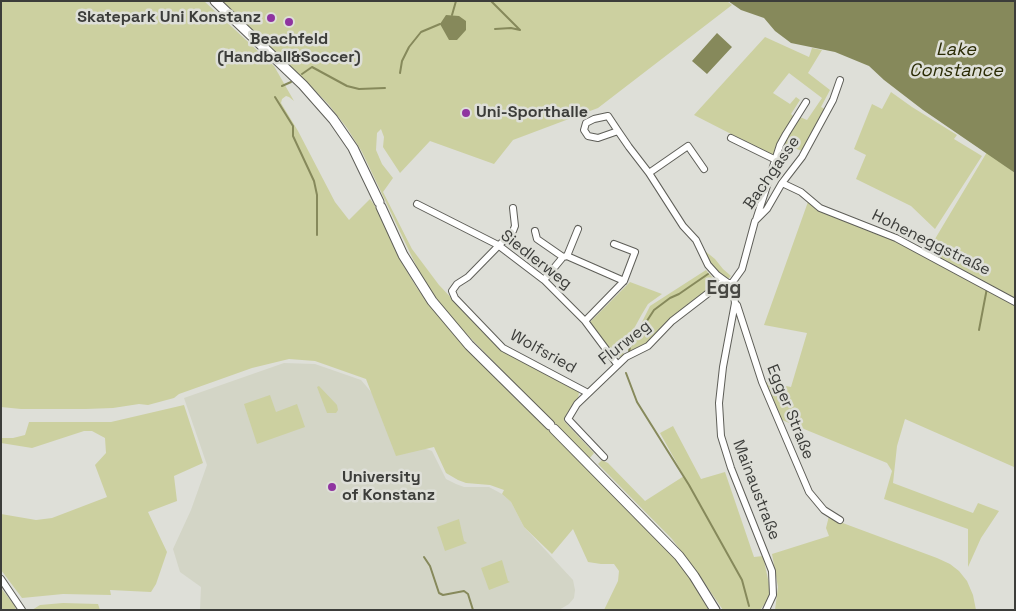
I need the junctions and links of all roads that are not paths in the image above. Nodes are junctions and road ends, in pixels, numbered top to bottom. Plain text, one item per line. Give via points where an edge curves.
1 (215, 1) edge
2 (840, 80) dead end
3 (806, 102) dead end
4 (618, 131) junction
5 (731, 138) dead end
6 (776, 160) junction
7 (704, 169) dead end
8 (649, 173) junction
9 (782, 183) junction
10 (417, 204) dead end
11 (512, 208) dead end
12 (755, 221) junction
13 (578, 229) dead end
14 (535, 231) dead end
15 (614, 244) dead end
16 (498, 245) junction
17 (565, 256) junction
18 (544, 280) junction
19 (624, 281) junction
20 (724, 281) junction
21 (732, 283) junction
22 (734, 302) junction
23 (1015, 302) edge
24 (586, 320) junction
25 (617, 364) junction
26 (588, 393) junction
27 (604, 457) dead end
28 (840, 520) dead end
29 (1, 578) edge
30 (766, 609) edge
31 (22, 610) edge
32 (716, 610) edge

1 - 32 main road via 303,85 333,119 353,148 403,255 432,301 464,339 679,556
2 - 9 street, Bachgasse via 812,140
3 - 6 street via 786,134
4 - 4 street via 608,116 586,123 584,130 588,136 598,138
4 - 8 street
5 - 6 street
6 - 12 street
7 - 8 street via 688,146
8 - 20 street via 683,226 696,240 708,265
9 - 12 street, Bachgasse via 767,209
9 - 23 street, Hoheneggstraße via 801,192 820,208 896,238
10 - 16 street, Siedlerweg
11 - 16 street via 515,226
12 - 21 street, Bachgasse via 742,269
13 - 17 street
14 - 17 street via 537,239
15 - 19 street via 635,252
16 - 18 street, Siedlerweg
16 - 26 street, Wolfsried via 468,277 457,284 452,291 455,298 503,348
17 - 18 street
17 - 19 street
18 - 24 street, Siedlerweg
19 - 24 street
20 - 21 street
20 - 25 street, Flurweg via 672,322 648,346
21 - 22 street, Mainaustraße
22 - 28 street, Egger Straße via 762,382 809,492 824,510
22 - 30 street, Mainaustraße via 722,367 721,436 728,462 772,571 773,595
24 - 25 street, Siedlerweg
25 - 26 street, Flurweg
26 - 27 street, Flurweg via 568,419
29 - 31 street

